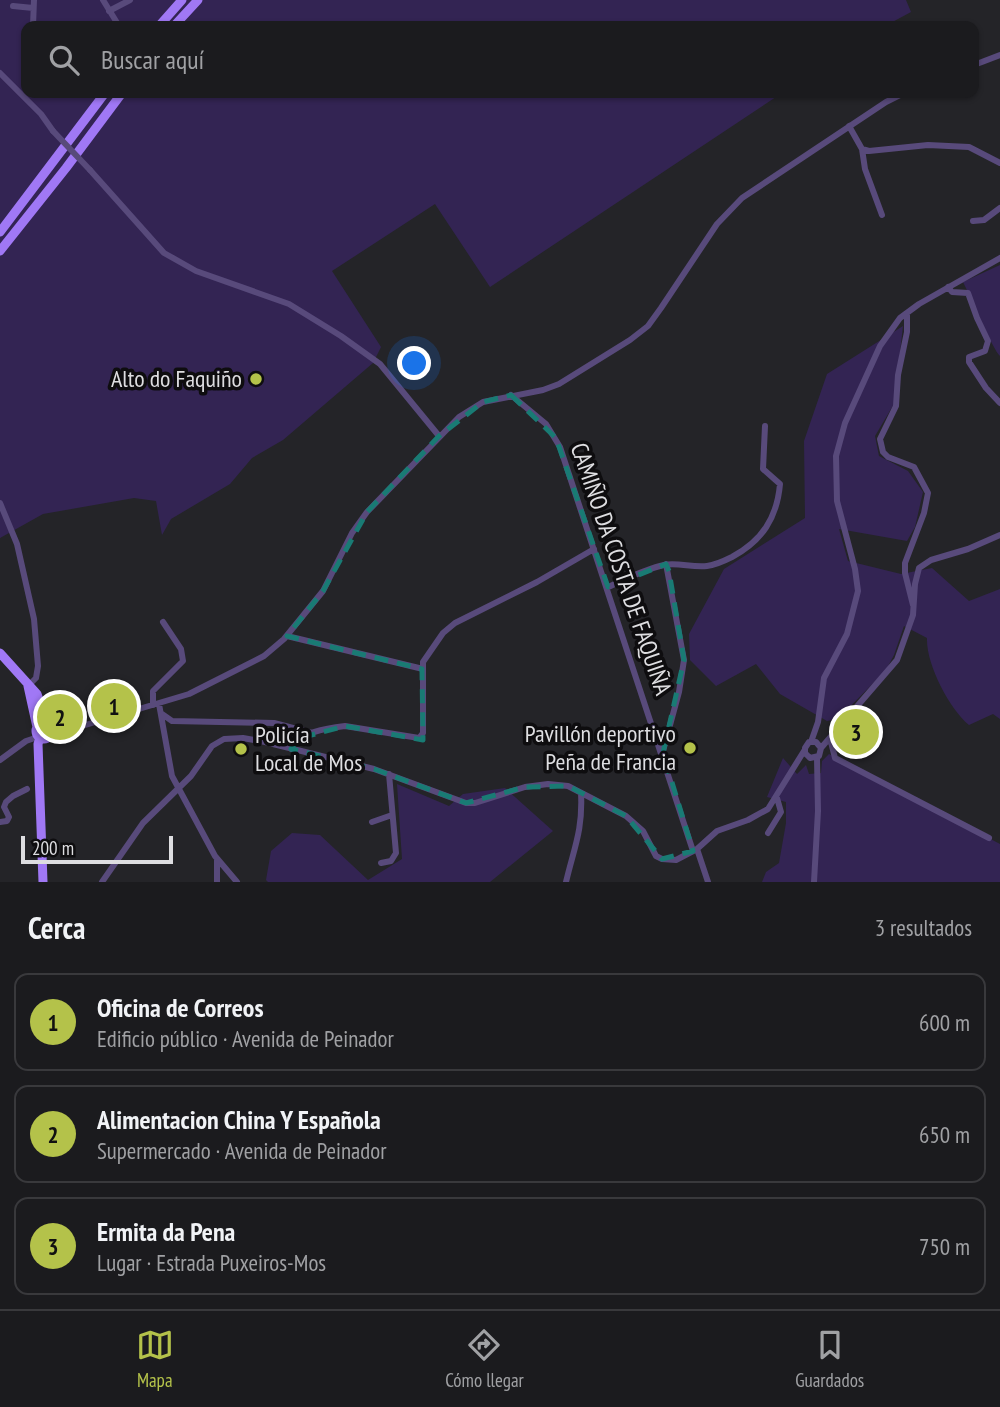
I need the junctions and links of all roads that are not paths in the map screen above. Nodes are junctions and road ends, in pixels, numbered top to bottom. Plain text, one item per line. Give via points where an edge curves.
1 (34, 0) edge
2 (103, 0) edge
3 (130, 0) edge
4 (182, 0) edge
5 (198, 0) edge
6 (13, 6) dead end
7 (33, 8) junction
8 (109, 11) junction
9 (33, 21) edge
10 (116, 21) edge
11 (163, 21) edge
12 (179, 21) edge
13 (1000, 55) edge
14 (979, 63) edge
15 (0, 73) edge
16 (21, 90) edge
17 (28, 98) edge
18 (101, 98) edge
19 (118, 98) edge
20 (896, 98) edge
21 (849, 126) junction
22 (862, 149) junction
23 (1000, 163) edge
24 (1000, 208) edge
25 (881, 215) dead end
26 (974, 221) dead end
27 (0, 232) edge
28 (0, 251) edge
29 (1000, 258) edge
30 (948, 287) junction
31 (907, 313) junction
32 (511, 395) junction
33 (1000, 403) edge
34 (765, 426) dead end
35 (439, 436) junction
36 (0, 503) edge
37 (1000, 535) edge
38 (594, 549) junction
39 (666, 564) junction
40 (608, 587) junction
41 (914, 609) junction
42 (163, 622) dead end
43 (287, 636) junction
44 (0, 653) edge
45 (423, 669) junction
46 (28, 685) junction
47 (156, 704) junction
48 (162, 714) junction
49 (818, 722) junction
50 (45, 732) junction
51 (313, 733) junction
52 (830, 738) junction
53 (811, 742) junction
54 (821, 747) junction
55 (291, 748) junction
56 (663, 753) junction
57 (810, 756) junction
58 (0, 760) edge
59 (389, 774) junction
60 (27, 789) dead end
61 (179, 789) junction
62 (581, 793) junction
63 (777, 798) junction
64 (392, 815) junction
65 (0, 822) edge
66 (372, 822) dead end
67 (768, 833) dead end
68 (989, 838) dead end
69 (695, 850) junction
70 (217, 860) junction
71 (381, 863) dead end
72 (43, 882) edge
73 (102, 882) edge
74 (218, 882) edge
75 (237, 882) edge
76 (566, 882) edge
77 (708, 882) edge
78 (814, 882) edge

1 - 7 street
2 - 8 street
3 - 8 street
4 - 11 highway
5 - 12 highway
6 - 7 street
7 - 9 street
8 - 10 street
13 - 14 street
15 - 16 street
17 - 35 street, bridge via 164,253 196,271 289,304 341,336 380,364
18 - 27 highway
19 - 28 highway
20 - 21 street
21 - 22 street
21 - 32 street via 742,198 717,224 655,317 630,340 559,384
22 - 23 street via 969,148
22 - 25 street
24 - 26 street via 984,220
29 - 30 street
30 - 31 street
30 - 33 street via 952,292 968,293 988,341 985,351 969,362
31 - 41 street via 895,406 880,439 883,452 914,467 927,488 924,513 905,563
31 - 49 street via 880,346 845,423 836,456 837,501 858,591 847,634 824,678
32 - 35 street via 483,402
32 - 38 street, CAMIÑO DA COSTA DE FAQUIÑA via 556,438
34 - 39 street via 763,468 779,484 770,523 750,546 720,563
35 - 43 street via 367,512 323,591
36 - 46 street via 16,544 34,619 38,666 34,682
37 - 41 street via 924,563 916,575
38 - 40 street, CAMIÑO DA COSTA DE FAQUIÑA
38 - 45 street via 455,623 443,633
39 - 40 street
39 - 56 street via 684,660
40 - 56 street, CAMIÑO DA COSTA DE FAQUIÑA
41 - 52 street via 890,671
42 - 47 street via 181,649 183,661 153,691
43 - 45 street
43 - 47 street via 264,656 189,694
44 - 46 highway
45 - 51 street via 423,733 419,738 345,726
46 - 50 highway via 37,694
47 - 48 street
47 - 50 street
48 - 51 street via 172,720 274,723
48 - 61 street via 169,765
49 - 53 street
49 - 54 street
50 - 58 street
50 - 72 highway via 38,744
51 - 55 street
52 - 54 street
52 - 68 street via 835,758
53 - 54 street
53 - 57 street via 806,746
54 - 57 street via 820,755
55 - 59 street
55 - 61 street via 243,738 224,739 212,746
56 - 69 street, CAMIÑO DA COSTA DE FAQUIÑA
57 - 63 street via 797,764
57 - 78 street via 818,795
59 - 62 street via 466,803 548,784
59 - 64 street
60 - 65 street via 6,802 9,817
61 - 70 street
61 - 73 street via 133,835
62 - 69 street via 636,824 662,859 676,860
62 - 76 street via 581,826
63 - 67 street via 781,812
63 - 69 street via 759,815 717,831
64 - 66 street
64 - 71 street via 396,853 391,861
69 - 77 street, CAMIÑO DA COSTA DE FAQUIÑA
70 - 74 street
70 - 75 street

